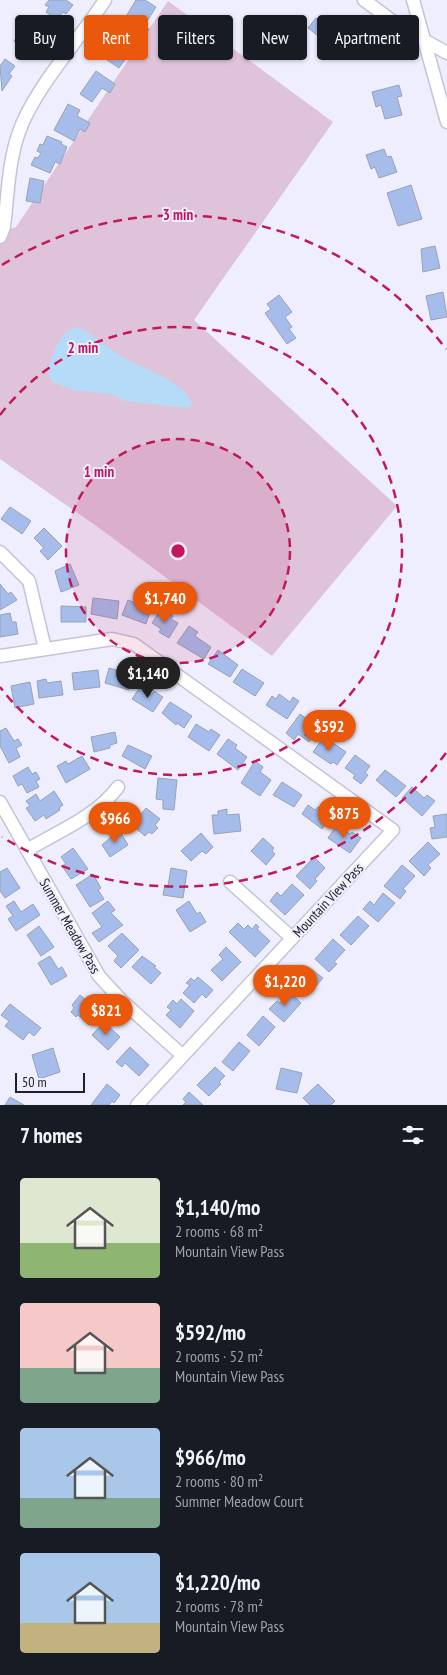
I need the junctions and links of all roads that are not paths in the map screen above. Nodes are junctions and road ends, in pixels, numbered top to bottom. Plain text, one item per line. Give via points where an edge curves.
1 (105, 0) edge
2 (364, 0) edge
3 (413, 0) edge
4 (424, 39) junction
5 (447, 53) edge
6 (447, 122) edge
7 (5, 159) edge
8 (0, 236) edge
9 (0, 552) edge
10 (44, 649) junction
11 (0, 656) edge
12 (118, 786) dead end
13 (0, 802) edge
14 (27, 850) junction
15 (230, 882) dead end
16 (292, 938) junction
17 (182, 1054) junction
18 (137, 1105) edge

1 - 7 street via 30,106
2 - 4 street via 399,26
3 - 4 street
4 - 5 street
4 - 6 street
7 - 8 street via 4,227
9 - 10 street via 29,581
10 - 11 street, Mountain View Pass
10 - 16 street, Mountain View Pass via 112,640 134,644 393,830
12 - 14 street via 106,802
13 - 14 street, Summer Meadow Pass
14 - 17 street, Summer Meadow Pass via 99,976
15 - 16 street
16 - 17 street, Mountain View Pass
17 - 18 street, Mountain View Pass

